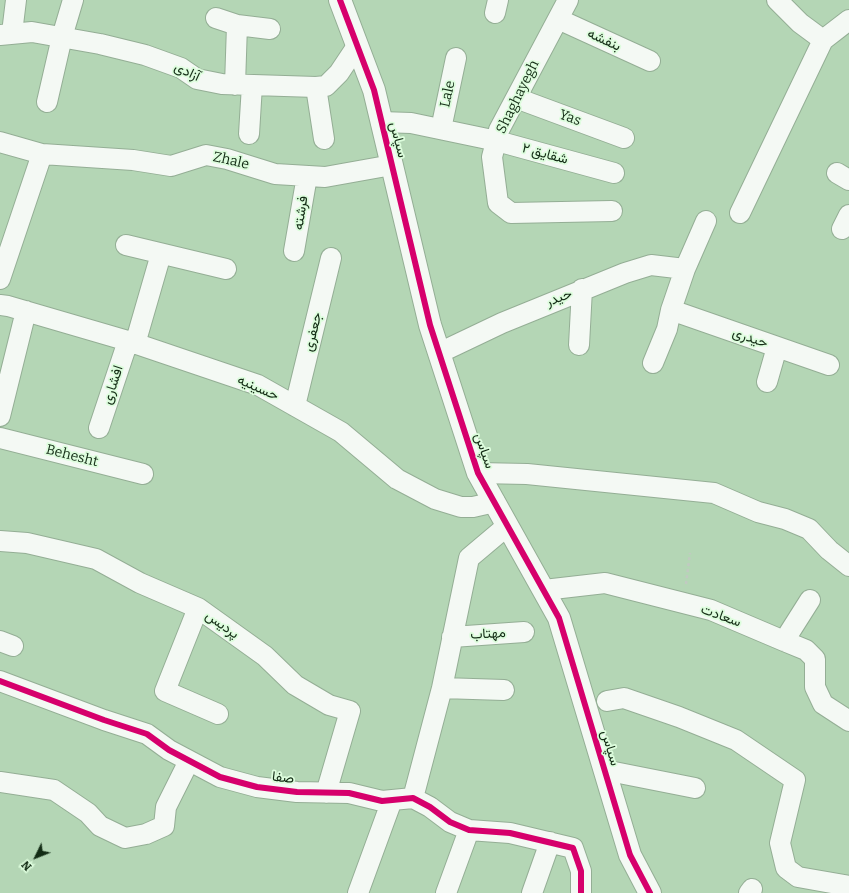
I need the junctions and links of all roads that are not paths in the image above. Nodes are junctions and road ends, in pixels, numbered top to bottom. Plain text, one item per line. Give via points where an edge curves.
1 (16, 0) edge
2 (74, 0) edge
3 (340, 0) edge
4 (568, 0) edge
5 (777, 0) edge
6 (216, 18) dead end
7 (558, 19) junction
8 (849, 20) edge
9 (237, 25) junction
10 (270, 28) dead end
11 (6, 34) edge
12 (62, 37) junction
13 (823, 40) junction
14 (357, 46) junction
15 (456, 58) dead end
16 (650, 61) dead end
17 (243, 85) junction
18 (316, 87) junction
19 (516, 98) junction
20 (47, 102) dead end
21 (381, 122) junction
22 (441, 129) junction
23 (249, 134) dead end
24 (624, 138) dead end
25 (324, 139) dead end
26 (497, 141) junction
27 (0, 142) edge
28 (42, 154) junction
29 (392, 165) junction
30 (614, 173) dead end
31 (307, 176) junction
32 (612, 211) dead end
33 (740, 213) dead end
34 (706, 220) dead end
35 (126, 245) dead end
36 (294, 251) dead end
37 (161, 254) junction
38 (331, 258) dead end
39 (685, 269) junction
40 (226, 270) dead end
41 (0, 279) edge
42 (582, 289) junction
43 (0, 305) edge
44 (670, 310) junction
45 (26, 311) junction
46 (132, 342) junction
47 (579, 344) dead end
48 (777, 347) junction
49 (439, 353) junction
50 (653, 363) dead end
51 (830, 365) dead end
52 (767, 382) dead end
53 (295, 406) junction
54 (0, 416) edge
55 (99, 428) dead end
56 (0, 438) edge
57 (478, 473) junction
58 (143, 474) dead end
59 (495, 502) junction
60 (507, 526) junction
61 (0, 541) edge
62 (849, 566) edge
63 (544, 590) junction
64 (810, 600) dead end
65 (198, 608) junction
66 (524, 632) dead end
67 (452, 637) junction
68 (784, 641) junction
69 (0, 681) edge
70 (442, 688) junction
71 (504, 690) dead end
72 (607, 701) dead end
73 (218, 714) dead end
74 (849, 721) edge
75 (189, 761) junction
76 (604, 770) junction
77 (0, 782) edge
78 (695, 788) dead end
79 (326, 793) junction
80 (413, 798) junction
81 (392, 800) junction
82 (469, 830) junction
83 (550, 842) junction
84 (849, 886) edge
85 (358, 893) edge
86 (446, 893) edge
87 (532, 893) edge
88 (581, 893) edge
89 (650, 893) edge

1 - 11 street
2 - 12 street
3 - 14 street, سپاس
4 - 7 street, Shaghayegh
5 - 13 street via 800,23
6 - 9 street
7 - 16 street, بنفشه
7 - 19 street, Shaghayegh
8 - 13 street
9 - 10 street
9 - 17 street
11 - 12 street, آزادی via 32,32
12 - 17 street, آزادی via 145,55 181,68 197,79
12 - 20 street
13 - 33 street
14 - 18 street, آزادی via 339,73 326,86
14 - 21 street, سپاس via 374,90
15 - 22 street, Lale
17 - 18 street, آزادی
17 - 23 street
18 - 25 street
19 - 24 street, Yas
19 - 26 street, Shaghayegh
21 - 22 street, شقایق ۲ via 411,123
21 - 29 street, سپاس
22 - 26 street, شقایق ۲
26 - 30 street, شقایق ۲
26 - 32 street, Shaghayegh via 492,158 498,203 511,213
27 - 28 street, Zhale
28 - 31 street, Zhale via 133,160 171,166 206,155 275,174
28 - 41 street
29 - 31 street, Zhale via 324,177
29 - 49 street, سپاس
31 - 36 street, فرشته
34 - 39 street
35 - 37 street
37 - 40 street
37 - 46 street, افشاری
38 - 53 street, جعفری
39 - 42 street, حیدر via 651,265
39 - 44 street
42 - 47 street
42 - 49 street, حیدر
43 - 45 street, حسینیه
44 - 48 street, حیدری
44 - 50 street via 667,329
45 - 46 street, حسینیه
45 - 54 street
46 - 53 street, حسینیه via 258,385
46 - 55 street, افشاری
48 - 51 street, حیدری
48 - 52 street
49 - 57 street, سپاس
53 - 59 street, حسینیه via 341,432 397,479 435,499 473,507
56 - 58 street, Behesht
57 - 59 street, سپاس
57 - 62 street via 527,474 714,493 758,512 809,529
59 - 60 street, سپاس
60 - 63 street, سپاس
60 - 67 street via 469,558
61 - 65 street, پردیس via 27,543 96,558 140,583
63 - 68 street, سعادت via 605,583 711,610
63 - 76 street, سپاس via 559,618
64 - 68 street
65 - 73 street via 165,691
65 - 79 street, پردیس via 265,656 295,685 329,705 350,712
66 - 67 street, مهتاب
67 - 70 street
68 - 74 street, سعادت via 806,650 815,659 815,687 823,704
69 - 75 street, صفا via 147,734
70 - 71 street
70 - 80 street
72 - 84 street via 624,698 736,740 795,780 780,844 786,868 798,876
75 - 77 street via 166,807 164,826 146,834 125,838 100,826 88,813 54,790
75 - 79 street, صفا via 220,777 258,787
76 - 78 street
76 - 89 street, سپاس via 630,855
79 - 81 street, صفا via 349,793 382,801
80 - 81 street, صفا
80 - 82 street via 430,806 450,822
81 - 85 street
82 - 83 street via 510,833
82 - 86 street
83 - 87 street
83 - 88 street via 574,848 581,871

